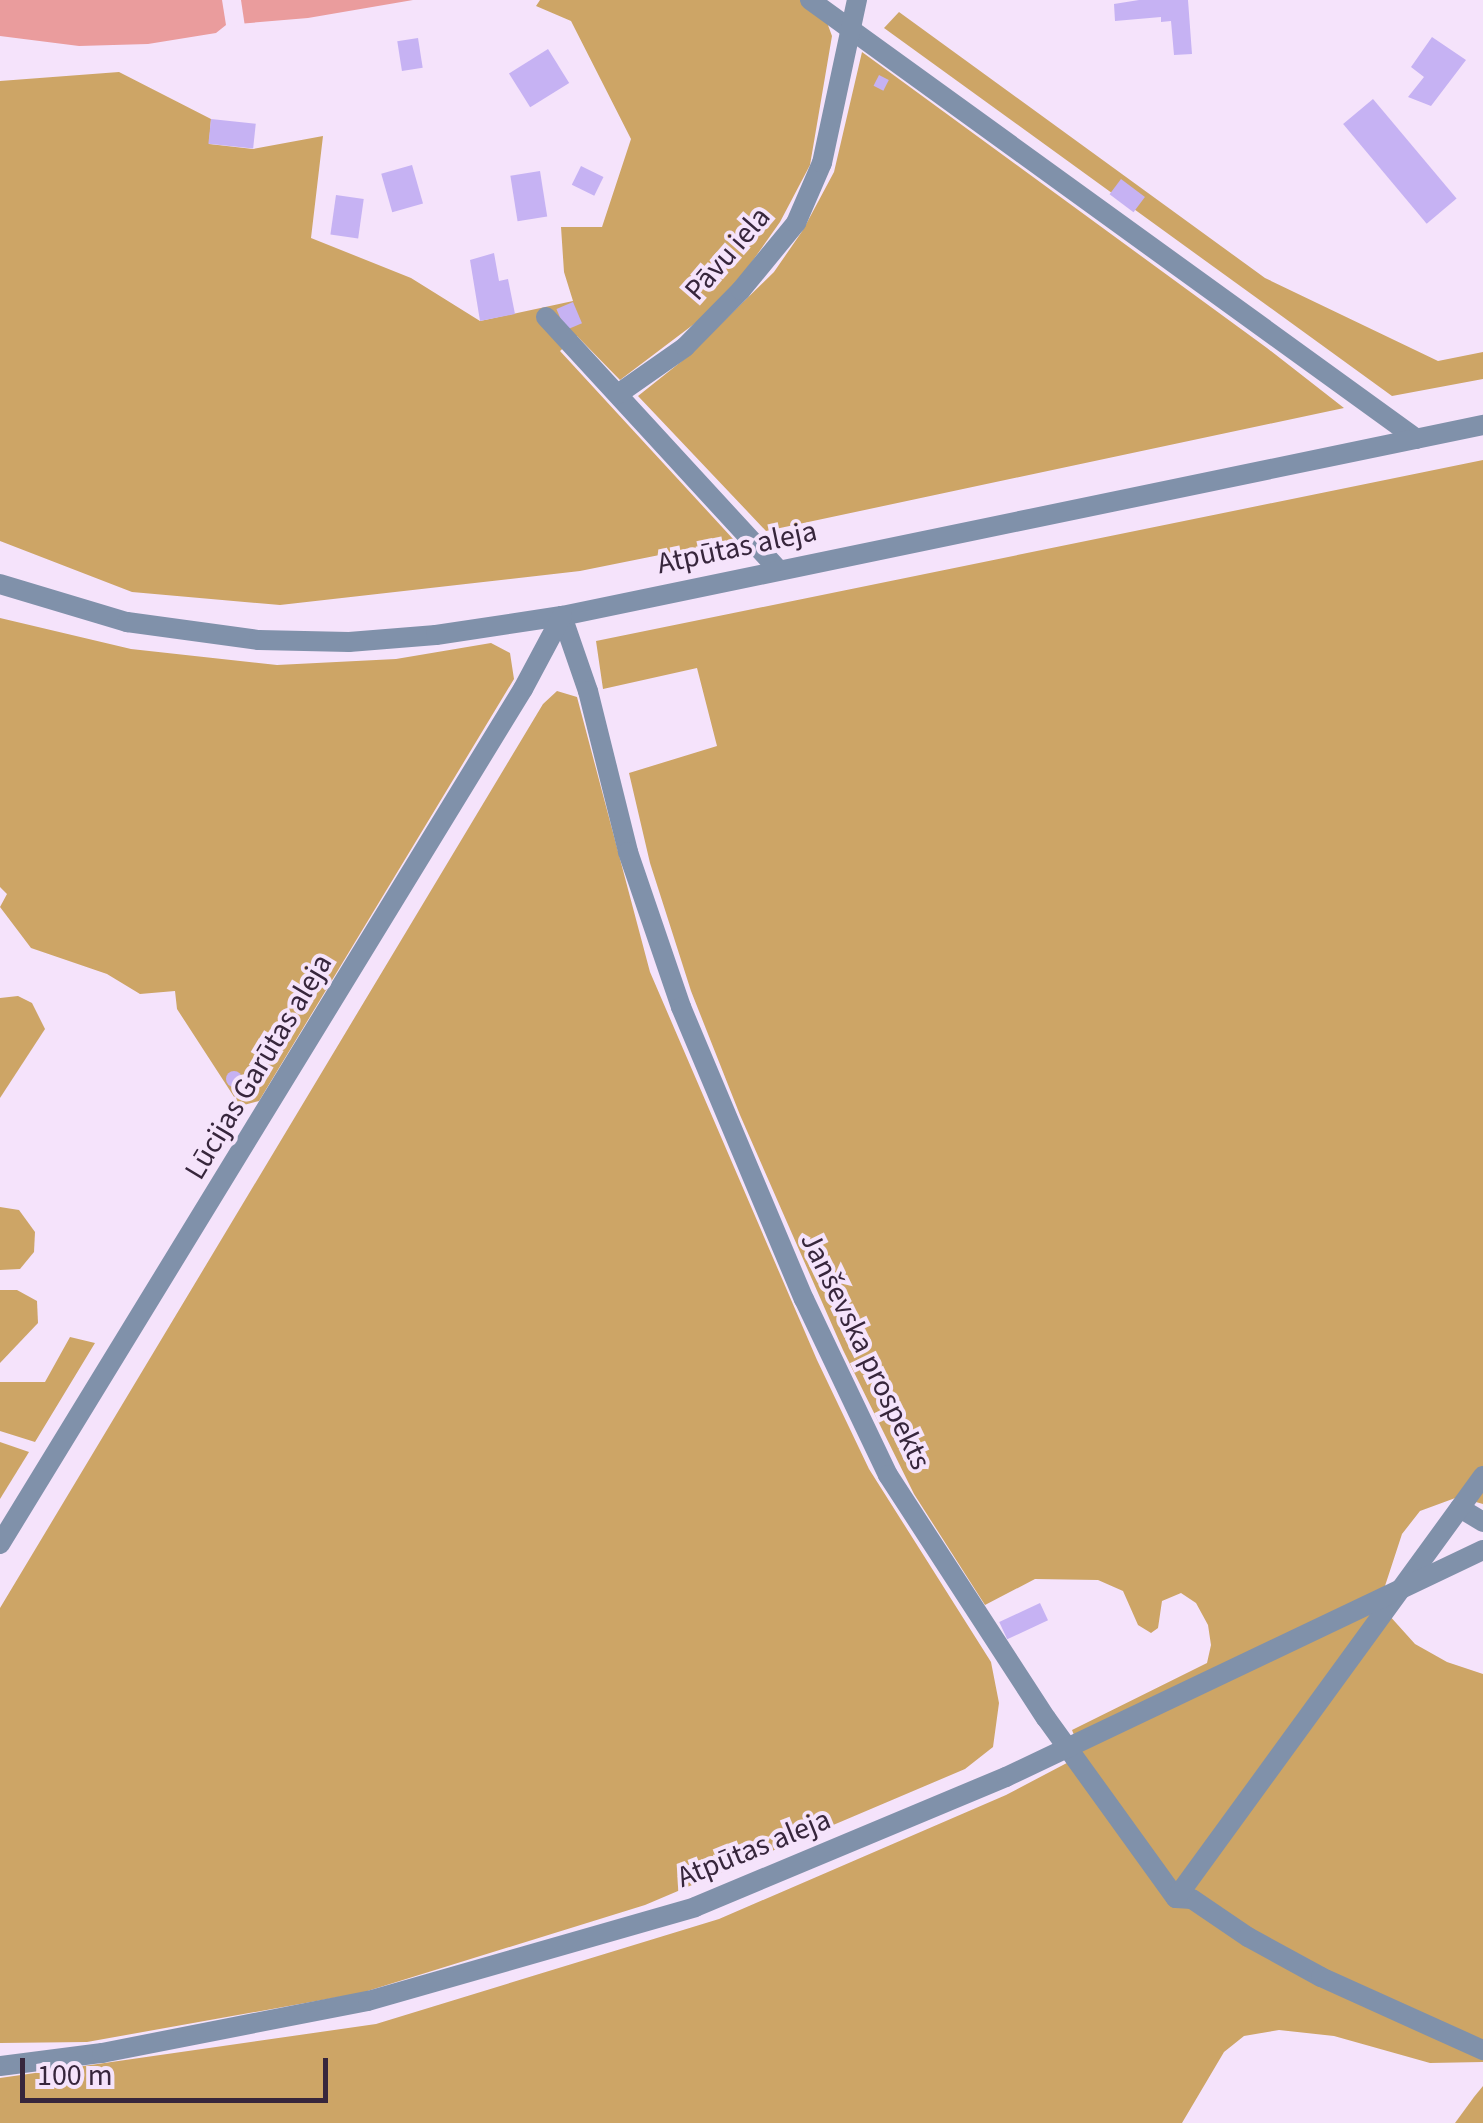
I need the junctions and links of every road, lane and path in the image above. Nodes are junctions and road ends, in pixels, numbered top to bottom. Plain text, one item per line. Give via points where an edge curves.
1 (810, 0) edge
2 (857, 0) edge
3 (850, 26) junction
4 (546, 317) dead end
5 (618, 394) junction
6 (1483, 425) edge
7 (1418, 439) junction
8 (779, 570) junction
9 (0, 584) edge
10 (562, 616) junction
11 (1483, 1476) edge
12 (1460, 1508) junction
13 (1483, 1522) edge
14 (0, 1544) edge
15 (1483, 1550) edge
16 (1403, 1587) junction
17 (1066, 1745) junction
18 (1176, 1898) junction
19 (1483, 2050) edge
20 (0, 2066) edge

1 - 3 street
2 - 3 street, Pāvu iela
3 - 5 street, Pāvu iela via 822,163 796,223 685,347
3 - 7 street
4 - 5 street
5 - 8 street
6 - 7 street, Atpūtas aleja
7 - 8 street, Atpūtas aleja
8 - 10 street, Atpūtas aleja
9 - 10 street, Atpūtas aleja via 127,622 259,640 366,640
10 - 14 street, Lūcijas Garūtas aleja
10 - 17 street, Janševska prospekts via 628,852 681,1006 804,1299 874,1452
11 - 12 street
12 - 13 street
12 - 16 street
15 - 16 street, Atpūtas aleja
16 - 17 street, Atpūtas aleja
16 - 18 street
17 - 18 street, Janševska prospekts
17 - 20 street, Atpūtas aleja via 1006,1777 695,1907 368,2001
18 - 19 street, Janševska prospekts via 1192,1899 1321,1977

